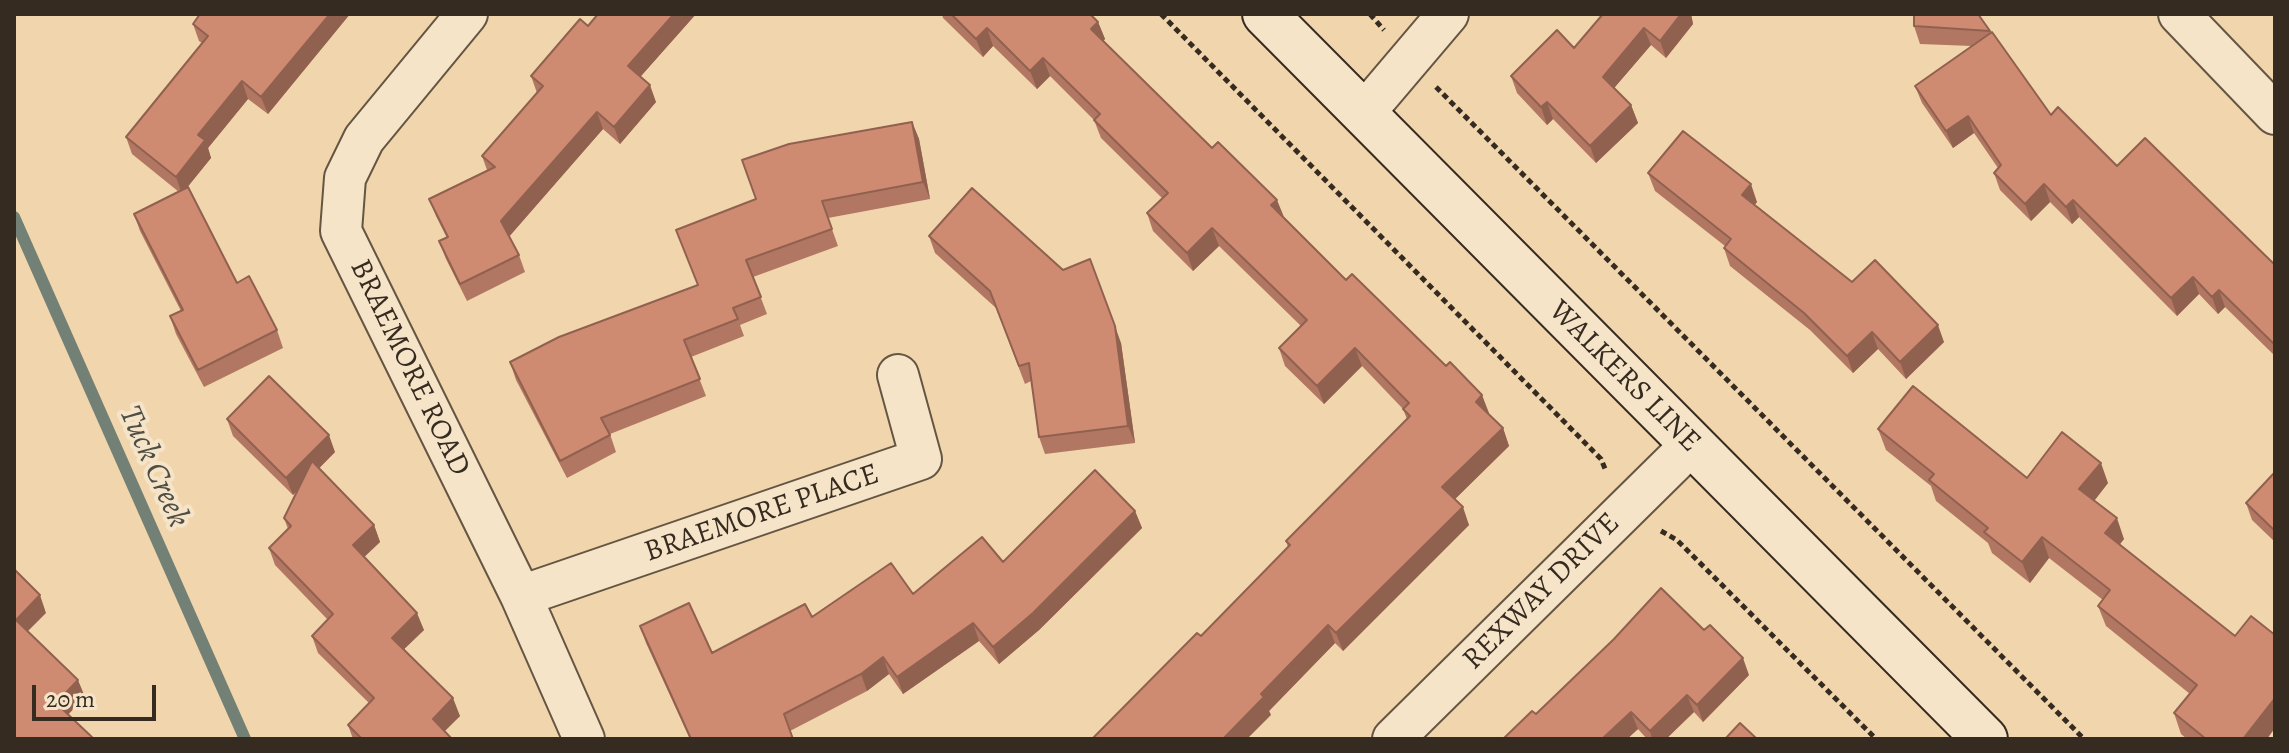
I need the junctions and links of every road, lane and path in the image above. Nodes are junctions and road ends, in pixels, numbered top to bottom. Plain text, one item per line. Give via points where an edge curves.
1 (467, 14) edge
2 (1161, 14) edge
3 (1265, 14) edge
4 (1370, 14) edge
5 (1448, 14) edge
6 (2179, 14) edge
7 (1409, 59) junction
8 (1364, 113) junction
9 (2275, 114) edge
10 (898, 375) dead end
11 (1691, 445) junction
12 (1624, 512) junction
13 (521, 596) junction
14 (584, 739) edge
15 (1393, 739) edge
16 (1876, 739) edge
17 (1985, 739) edge
18 (2084, 739) edge

1 - 13 street, BRAEMORE ROAD via 364,139 345,178 341,231
2 - 12 path via 1601,459
3 - 8 main road, WALKERS LINE
4 - 7 path
5 - 7 street
6 - 9 street
7 - 8 street
7 - 18 path
8 - 11 main road, WALKERS LINE
10 - 13 street, BRAEMORE PLACE via 921,459
11 - 12 street, REXWAY DRIVE
11 - 17 main road, WALKERS LINE
12 - 15 street, REXWAY DRIVE
12 - 16 path via 1677,540
13 - 14 street, BRAEMORE ROAD

